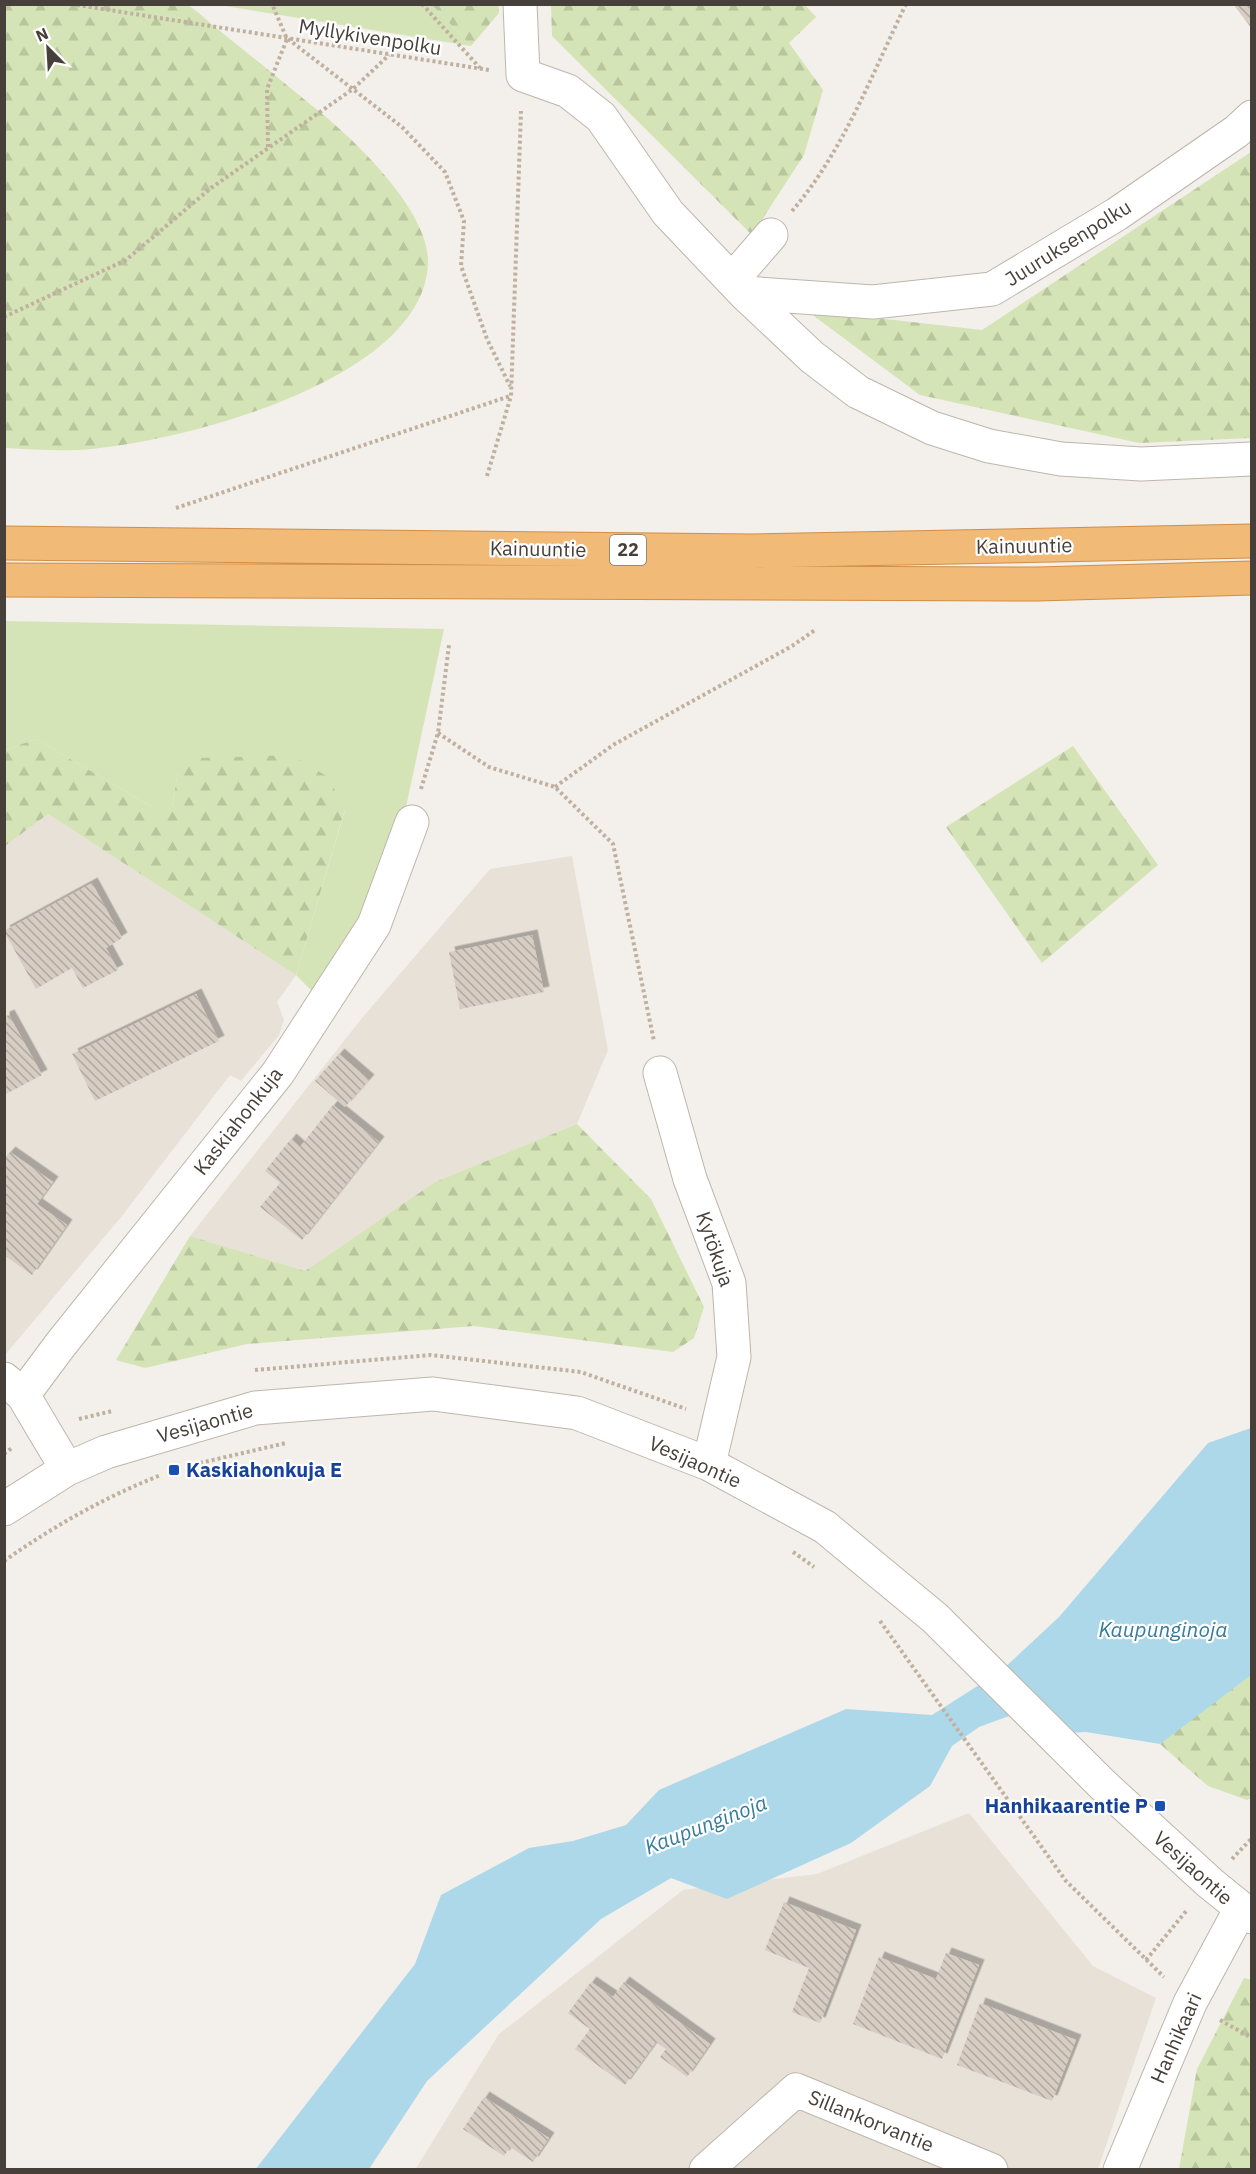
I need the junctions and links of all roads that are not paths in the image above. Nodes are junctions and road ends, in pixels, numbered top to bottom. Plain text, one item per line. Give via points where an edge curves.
1 (520, 4) edge
2 (1251, 117) edge
3 (771, 235) road end
4 (738, 286) junction
5 (1251, 459) edge
6 (1251, 541) edge
7 (4, 543) edge
8 (1251, 578) edge
9 (4, 580) edge
10 (412, 822) road end
11 (660, 1073) road end
12 (14, 1387) edge
13 (709, 1464) junction
14 (67, 1469) junction
15 (4, 1509) edge
16 (1246, 1913) edge
17 (706, 2169) edge
18 (991, 2169) edge
19 (1120, 2169) edge

1 - 4 street via 523,75 568,91 601,117 668,213
2 - 4 street, Juuruksenpolku via 1237,131 1117,214 992,289 873,302
3 - 4 street
4 - 5 street via 812,357 858,392 932,428 989,446 1061,459 1141,464
6 - 7 highway, Kainuuntie / 22 via 753,551
8 - 9 highway, Kainuuntie / 22 via 1037,584
10 - 12 street, Kaskiahonkuja via 374,925 278,1072 60,1344
11 - 13 street, Kytökuja via 690,1179 729,1283 734,1357
12 - 14 street, Kaskiahonkuja
13 - 14 street, Vesijaontie via 577,1413 433,1394 255,1408 106,1452
13 - 16 street, Vesijaontie via 825,1527 935,1618 1102,1785
14 - 15 street, Vesijaontie
16 - 19 street, Hanhikaari via 1190,2003
17 - 18 street, Sillankorvantie via 796,2090

